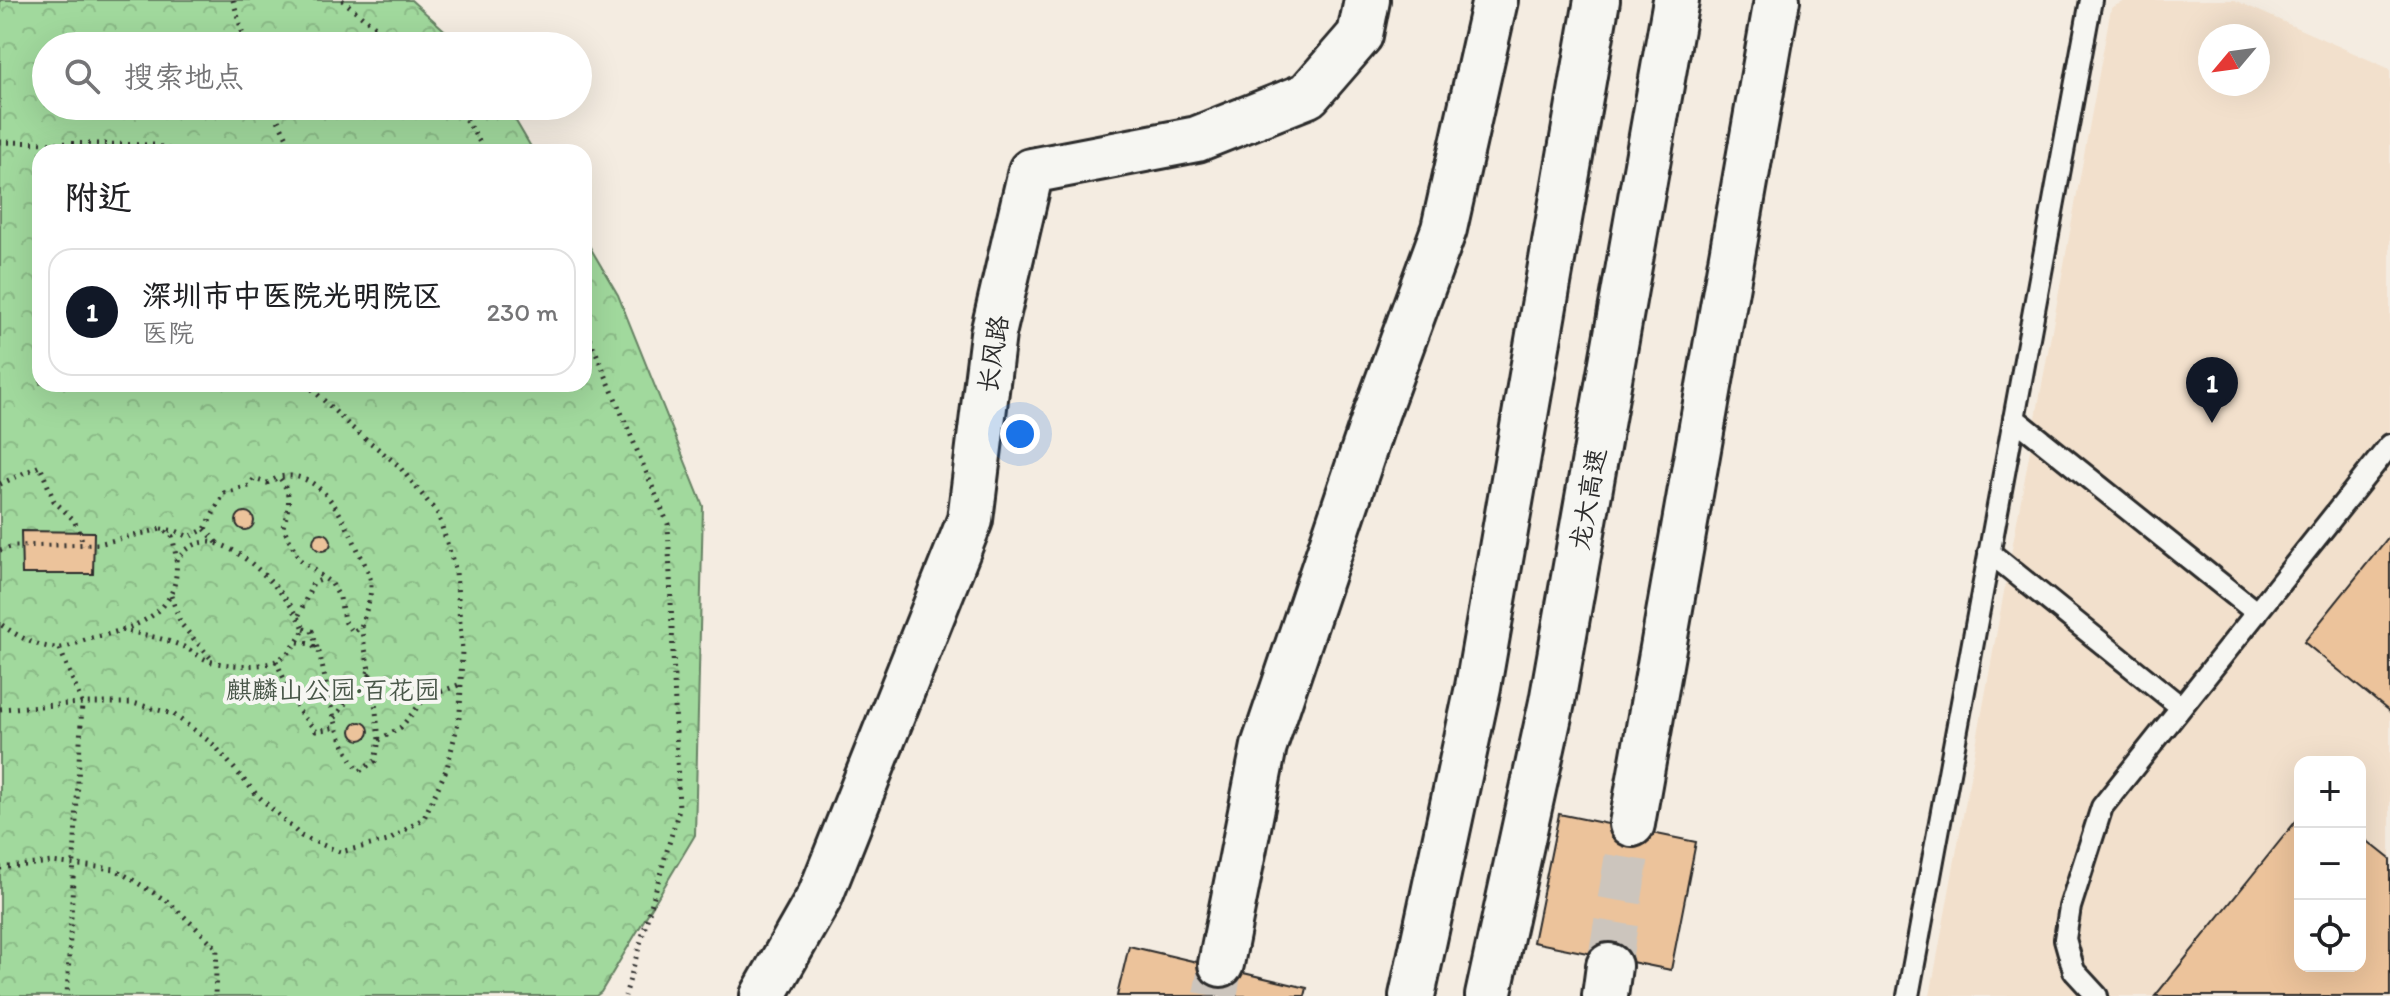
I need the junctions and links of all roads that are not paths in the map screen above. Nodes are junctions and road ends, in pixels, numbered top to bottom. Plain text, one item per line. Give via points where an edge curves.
1 (1367, 0) edge
2 (1495, 0) edge
3 (1597, 0) edge
4 (1676, 0) edge
5 (1777, 0) edge
6 (2091, 0) edge
7 (2014, 418) junction
8 (2390, 445) edge
9 (1989, 552) junction
10 (2257, 613) junction
11 (2181, 707) junction
12 (1632, 824) tunnel mouth
13 (1221, 964) tunnel mouth
14 (763, 996) edge
15 (1412, 996) edge
16 (1488, 996) edge
17 (1908, 996) edge
18 (2097, 996) edge

1 - 14 main road, 长风路 via 1360,35 1308,95 1197,139 1031,171 993,334 970,520 820,896
2 - 13 main road via 1444,229 1264,746
3 - 15 main road via 1478,687
4 - 16 main road, 龙大高速 via 1552,702
5 - 12 main road
6 - 7 lane
7 - 9 lane
7 - 10 lane
8 - 10 lane
9 - 11 lane
9 - 17 lane
10 - 11 lane
11 - 18 lane via 2102,807 2070,907 2065,931 2068,956

